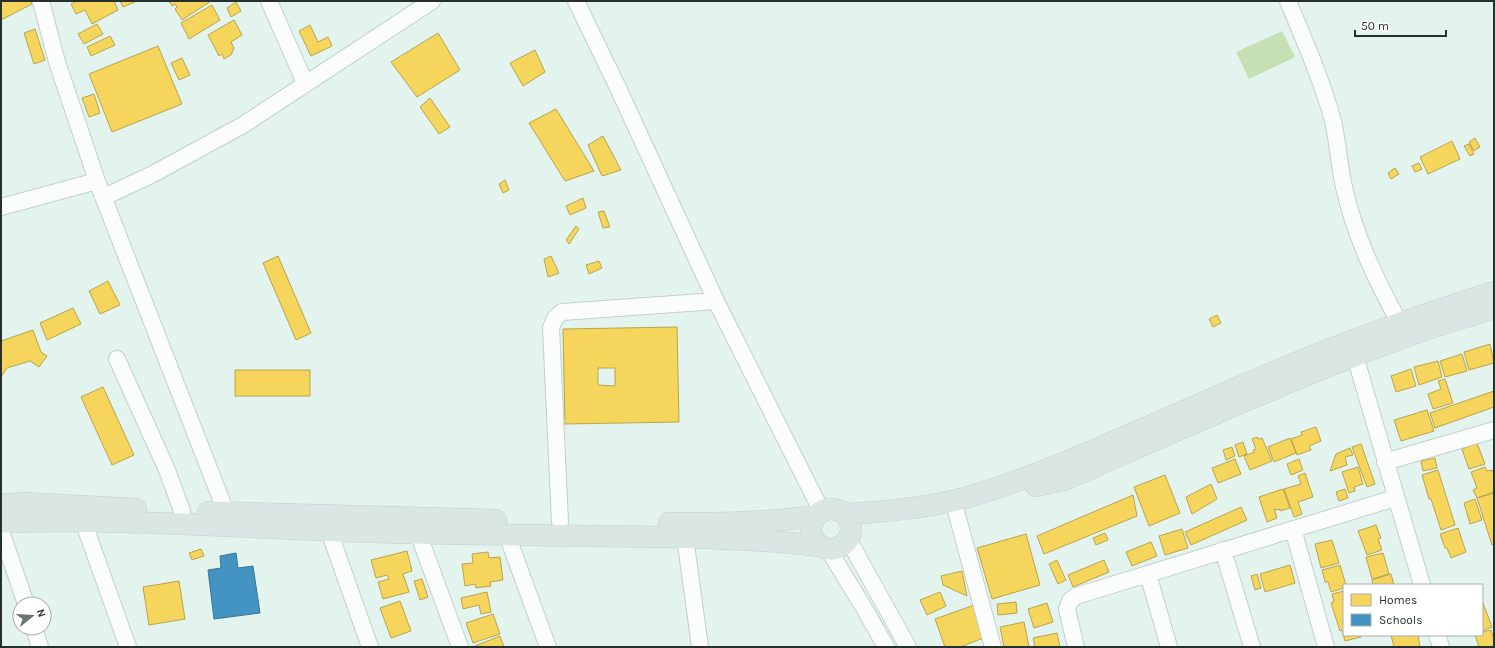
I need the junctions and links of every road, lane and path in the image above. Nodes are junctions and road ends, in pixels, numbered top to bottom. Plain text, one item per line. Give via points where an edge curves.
1 (41, 1) edge
2 (269, 1) edge
3 (432, 1) edge
4 (576, 1) edge
5 (1288, 1) edge
6 (305, 84) junction
7 (97, 181) junction
8 (104, 198) junction
9 (1, 207) edge
10 (1494, 292) edge
11 (716, 301) junction
12 (1494, 308) edge
13 (1399, 322) junction
14 (1355, 356) junction
15 (117, 359) dead end
16 (1494, 430) edge
17 (1385, 462) junction
18 (1395, 498) junction
19 (1, 505) edge
20 (182, 511) junction
21 (956, 511) junction
22 (226, 512) junction
23 (818, 513) junction
24 (83, 521) junction
25 (1, 522) edge
26 (560, 522) junction
27 (848, 527) junction
28 (1293, 529) junction
29 (1, 531) edge
30 (329, 531) junction
31 (418, 533) junction
32 (508, 535) junction
33 (685, 537) junction
34 (824, 547) junction
35 (1223, 550) junction
36 (1148, 574) junction
37 (1422, 584) edge
38 (23, 596) edge
39 (37, 636) edge
40 (1437, 636) edge
41 (40, 647) edge
42 (128, 647) edge
43 (370, 647) edge
44 (460, 647) edge
45 (548, 647) edge
46 (700, 647) edge
47 (886, 647) edge
48 (908, 647) edge
49 (993, 647) edge
50 (1076, 647) edge
51 (1169, 647) edge
52 (1252, 647) edge
53 (1326, 647) edge
54 (1440, 647) edge

1 - 7 street via 57,62
2 - 6 street
3 - 6 street
4 - 11 street
5 - 13 street via 1316,70 1333,122 1344,188 1358,238 1374,276
6 - 8 street via 222,137
7 - 8 street
7 - 9 street
8 - 22 street
10 - 13 main road
11 - 23 street
11 - 26 street via 562,312 555,318 551,328
12 - 14 main road via 1403,337
13 - 27 main road via 1260,377 1059,466 966,497 912,508 869,513
14 - 17 street
14 - 21 main road via 1067,479 1024,489
15 - 20 street via 167,470
16 - 17 street
17 - 18 street
18 - 28 street
18 - 37 street
19 - 20 main road via 23,503
20 - 22 main road
21 - 27 main road via 910,520
21 - 49 street
22 - 26 main road
23 - 26 main road via 796,519 731,523
23 - 27 main road via 829,508 837,510
23 - 34 main road via 811,522 810,529 815,541
24 - 25 main road
24 - 30 main road
24 - 42 street
27 - 34 main road via 842,545 835,548
27 - 48 street
28 - 35 street
28 - 53 street
29 - 38 street
30 - 31 main road
30 - 43 street
31 - 32 main road
31 - 44 street
32 - 33 main road
32 - 45 street
33 - 34 main road
33 - 46 street
34 - 47 street
35 - 36 street
35 - 52 street
36 - 50 street via 1076,596 1070,601 1067,610
36 - 51 street
39 - 41 street
40 - 54 street

